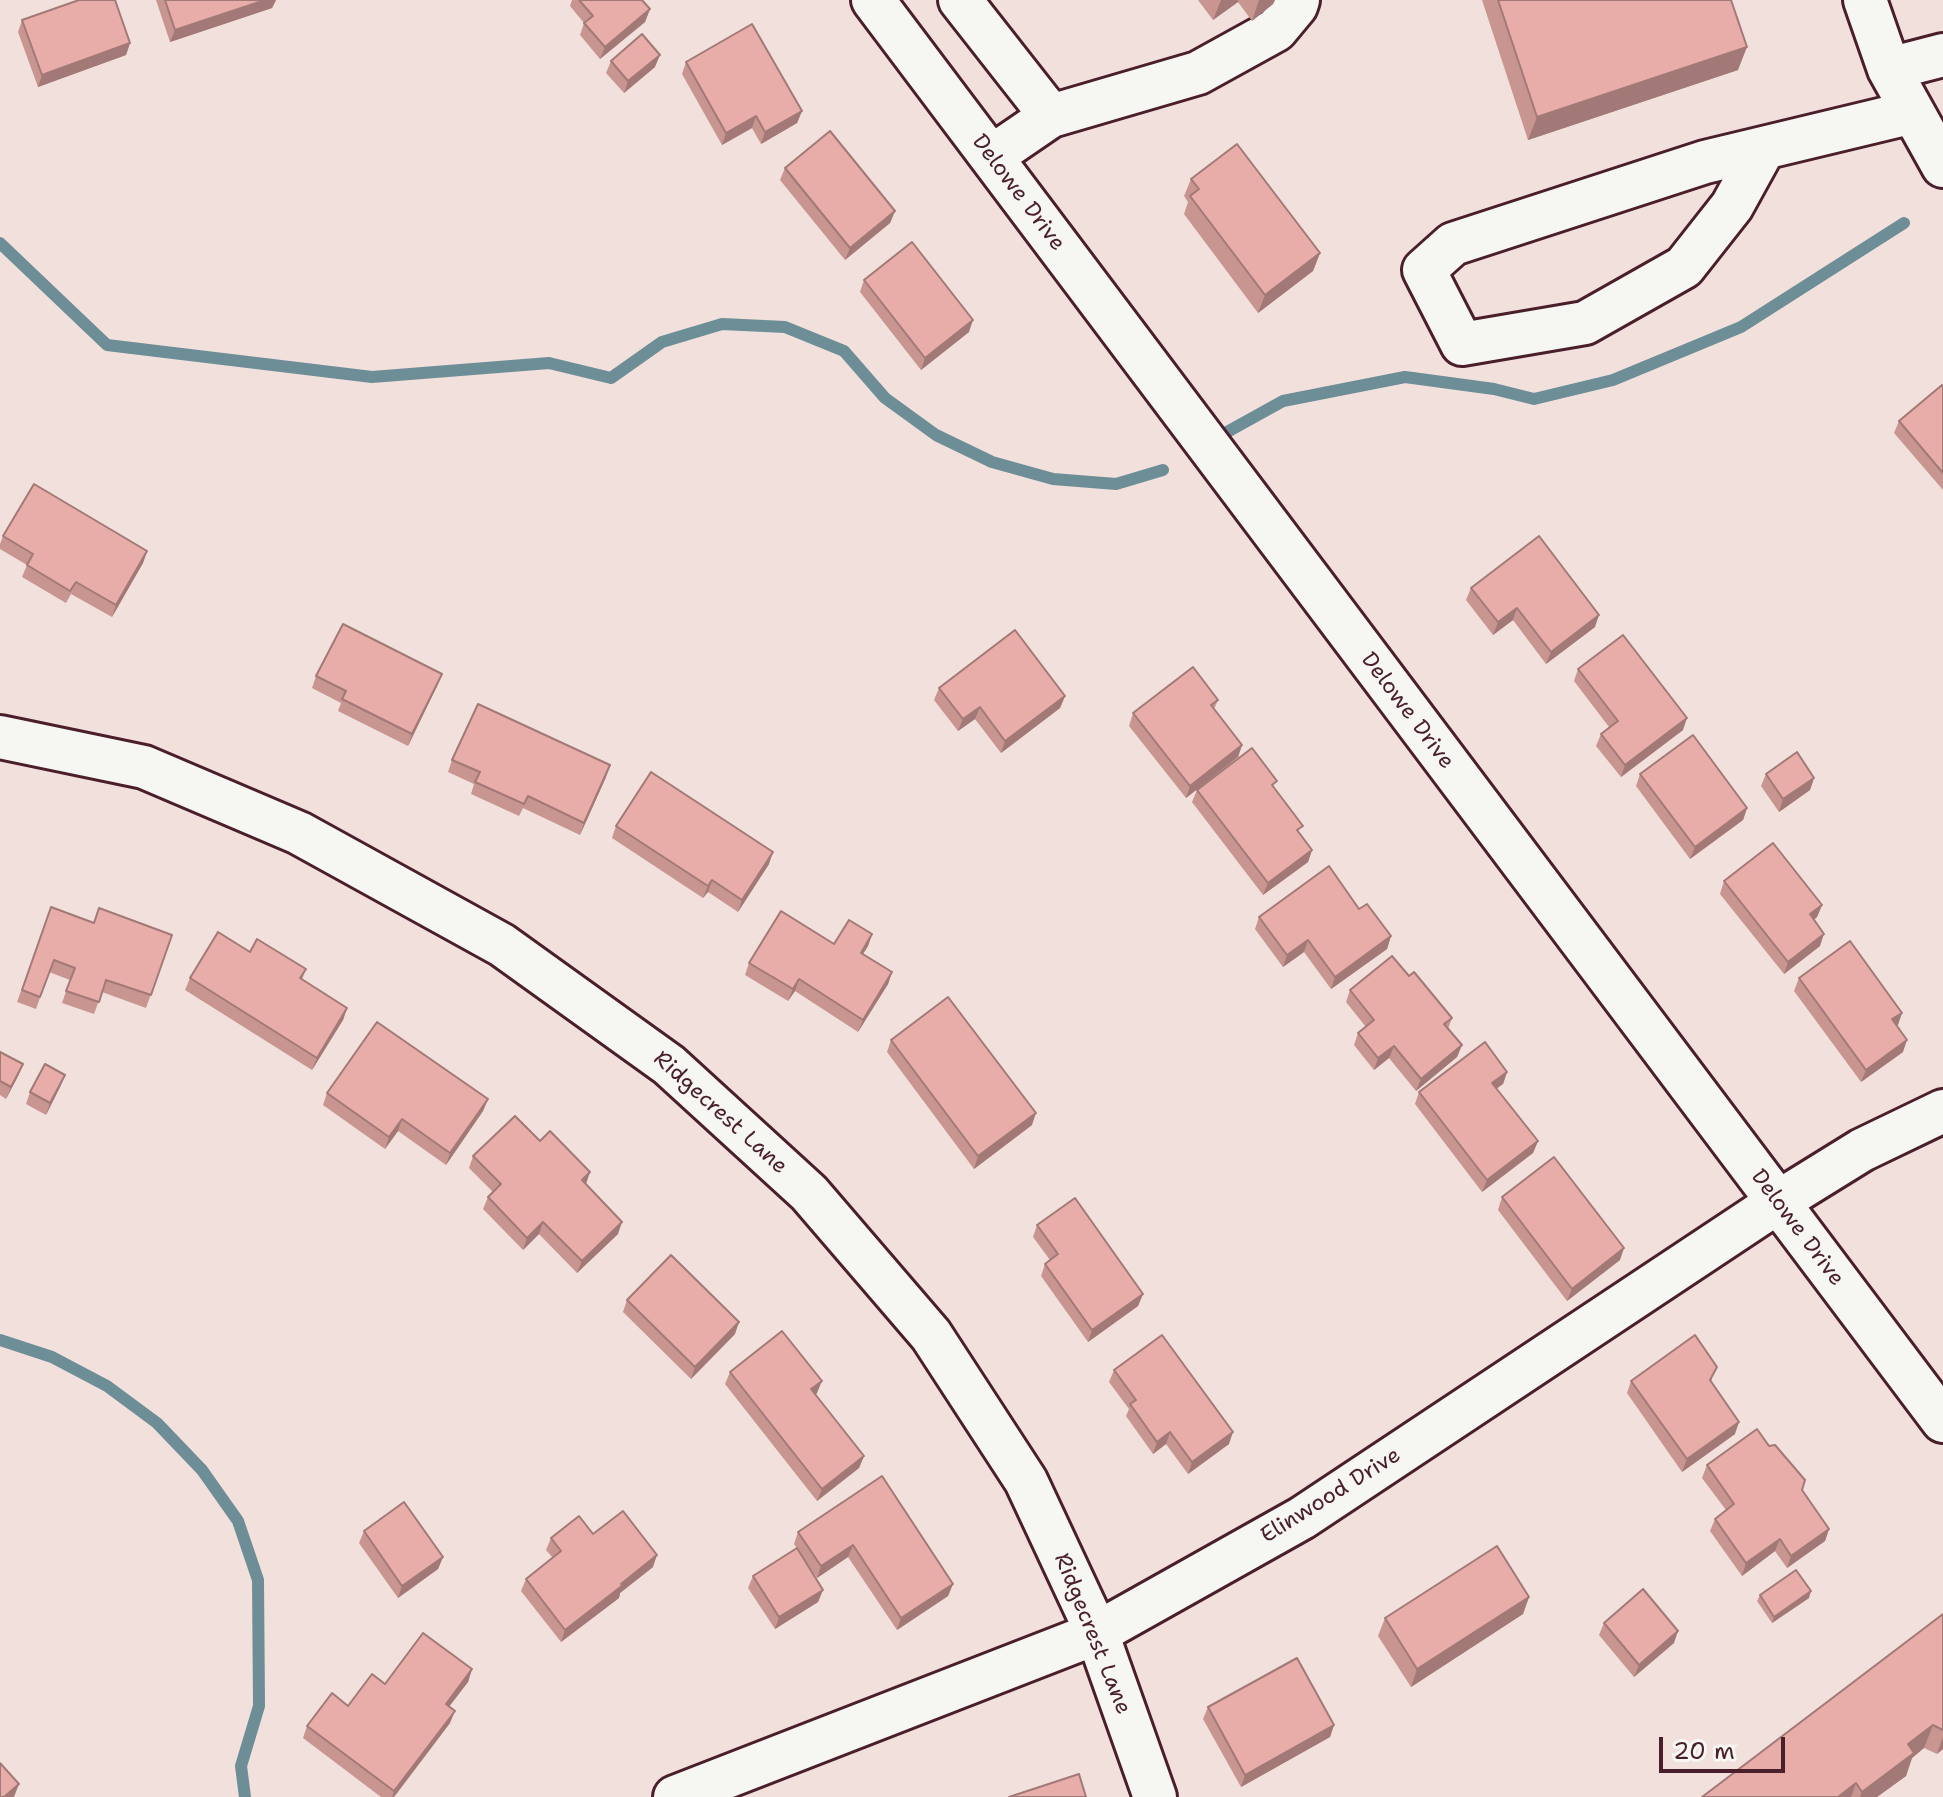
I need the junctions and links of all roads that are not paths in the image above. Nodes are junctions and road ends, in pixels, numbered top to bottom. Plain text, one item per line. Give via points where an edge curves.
1 (873, 0) edge
2 (960, 0) edge
3 (1298, 0) edge
4 (1865, 0) edge
5 (1943, 55) edge
6 (1889, 69) junction
7 (1913, 112) junction
8 (1051, 116) junction
9 (1764, 148) junction
10 (991, 157) junction
11 (1943, 166) edge
12 (0, 737) edge
13 (1943, 1111) edge
14 (1778, 1202) junction
15 (1943, 1421) edge
16 (1097, 1633) junction
17 (675, 1797) edge
18 (1155, 1797) edge

1 - 10 street, Delowe Drive
2 - 8 street
3 - 8 street via 1276,30 1198,73
4 - 6 street
5 - 6 street
6 - 7 street
7 - 9 street
7 - 11 street
8 - 10 street
9 - 9 street via 1705,162 1453,244 1424,270 1462,344 1585,323 1684,267 1732,206
10 - 14 street, Delowe Drive
12 - 16 street, Ridgecrest Lane via 144,767 299,833 502,945 669,1065 809,1193 931,1335 1026,1481
13 - 14 street, Elinwood Drive via 1862,1150
14 - 15 street, Delowe Drive
14 - 16 street, Elinwood Drive via 1302,1518
16 - 17 street, Elinwood Drive
16 - 18 street, Ridgecrest Lane

